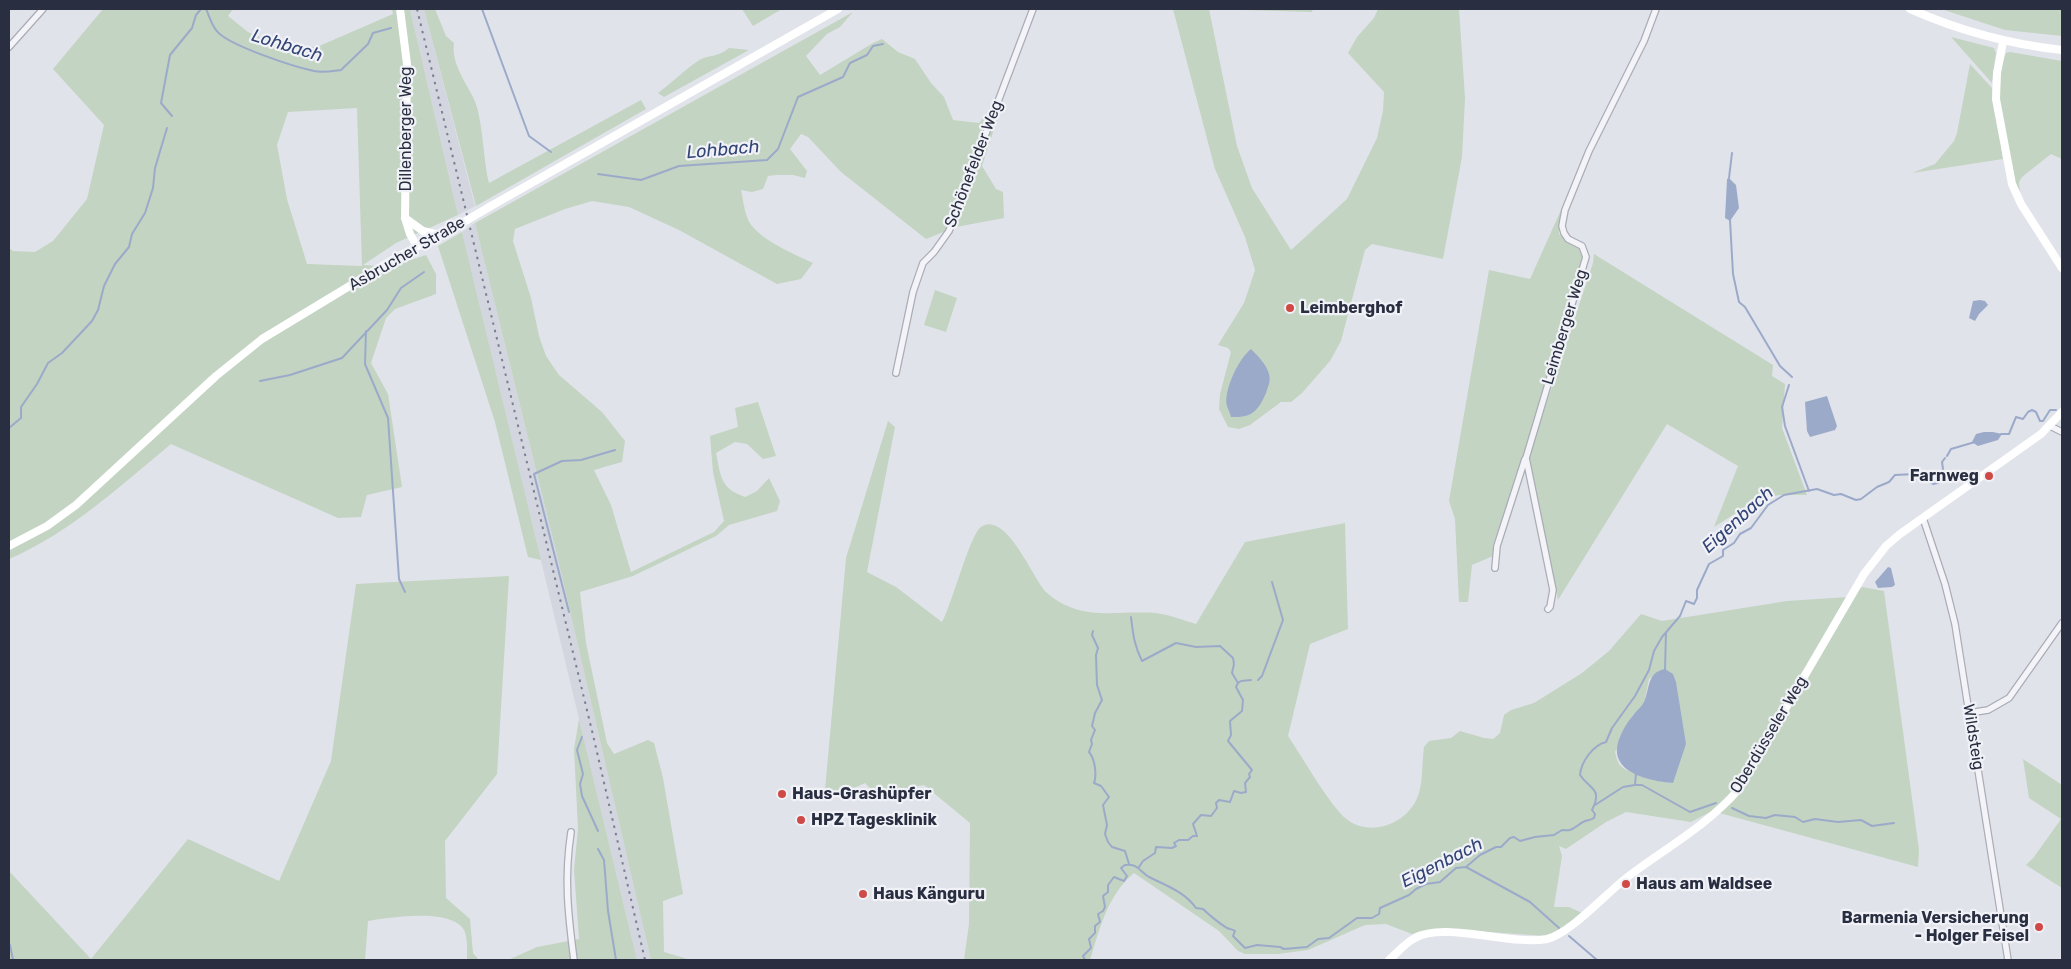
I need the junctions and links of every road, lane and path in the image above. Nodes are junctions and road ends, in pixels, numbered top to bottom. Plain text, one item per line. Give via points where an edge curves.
1 (43, 9) edge
2 (400, 9) edge
3 (838, 9) edge
4 (1033, 9) edge
5 (1656, 9) edge
6 (1910, 9) edge
7 (2004, 42) junction
8 (9, 46) edge
9 (2062, 50) edge
10 (405, 218) junction
11 (439, 235) junction
12 (417, 246) junction
13 (2062, 268) edge
14 (896, 373) dead end
15 (2062, 412) edge
16 (2050, 426) junction
17 (2062, 432) edge
18 (1526, 458) junction
19 (1923, 518) junction
20 (9, 546) edge
21 (1495, 568) dead end
22 (1548, 609) dead end
23 (2062, 623) edge
24 (1969, 713) junction
25 (572, 832) dead end
26 (574, 960) edge
27 (1389, 960) edge
28 (2008, 960) edge

1 - 8 street
2 - 10 main road, Dillenberger Weg via 407,64
3 - 11 main road, Asbrucher Straße, bridge
4 - 14 street, Schönefelder Weg via 949,231 923,264 913,292
5 - 18 street, Leimberger Weg via 1565,210 1564,233 1568,239 1582,246 1586,257
6 - 7 main road via 1948,26
7 - 9 main road
7 - 13 main road via 1997,73 1996,99 2012,184
10 - 11 main road via 423,231
10 - 12 main road, Dillenberger Weg
11 - 12 main road, Asbrucher Straße
12 - 20 main road, Asbrucher Straße via 262,339 216,376 76,505 47,526
15 - 16 main road, Oberdüsseler Weg
16 - 17 street
16 - 19 main road, Oberdüsseler Weg
18 - 21 street via 1496,546
18 - 22 street, Leimberger Weg via 1553,590
19 - 24 street, Wildsteig via 1955,624
19 - 27 main road, Oberdüsseler Weg via 1886,546 1864,574 1738,790 1724,806 1626,878 1568,930 1556,936 1537,940 1438,932 1414,938
23 - 24 street via 2009,698 1988,710
24 - 28 street, Wildsteig
25 - 26 street via 566,872

